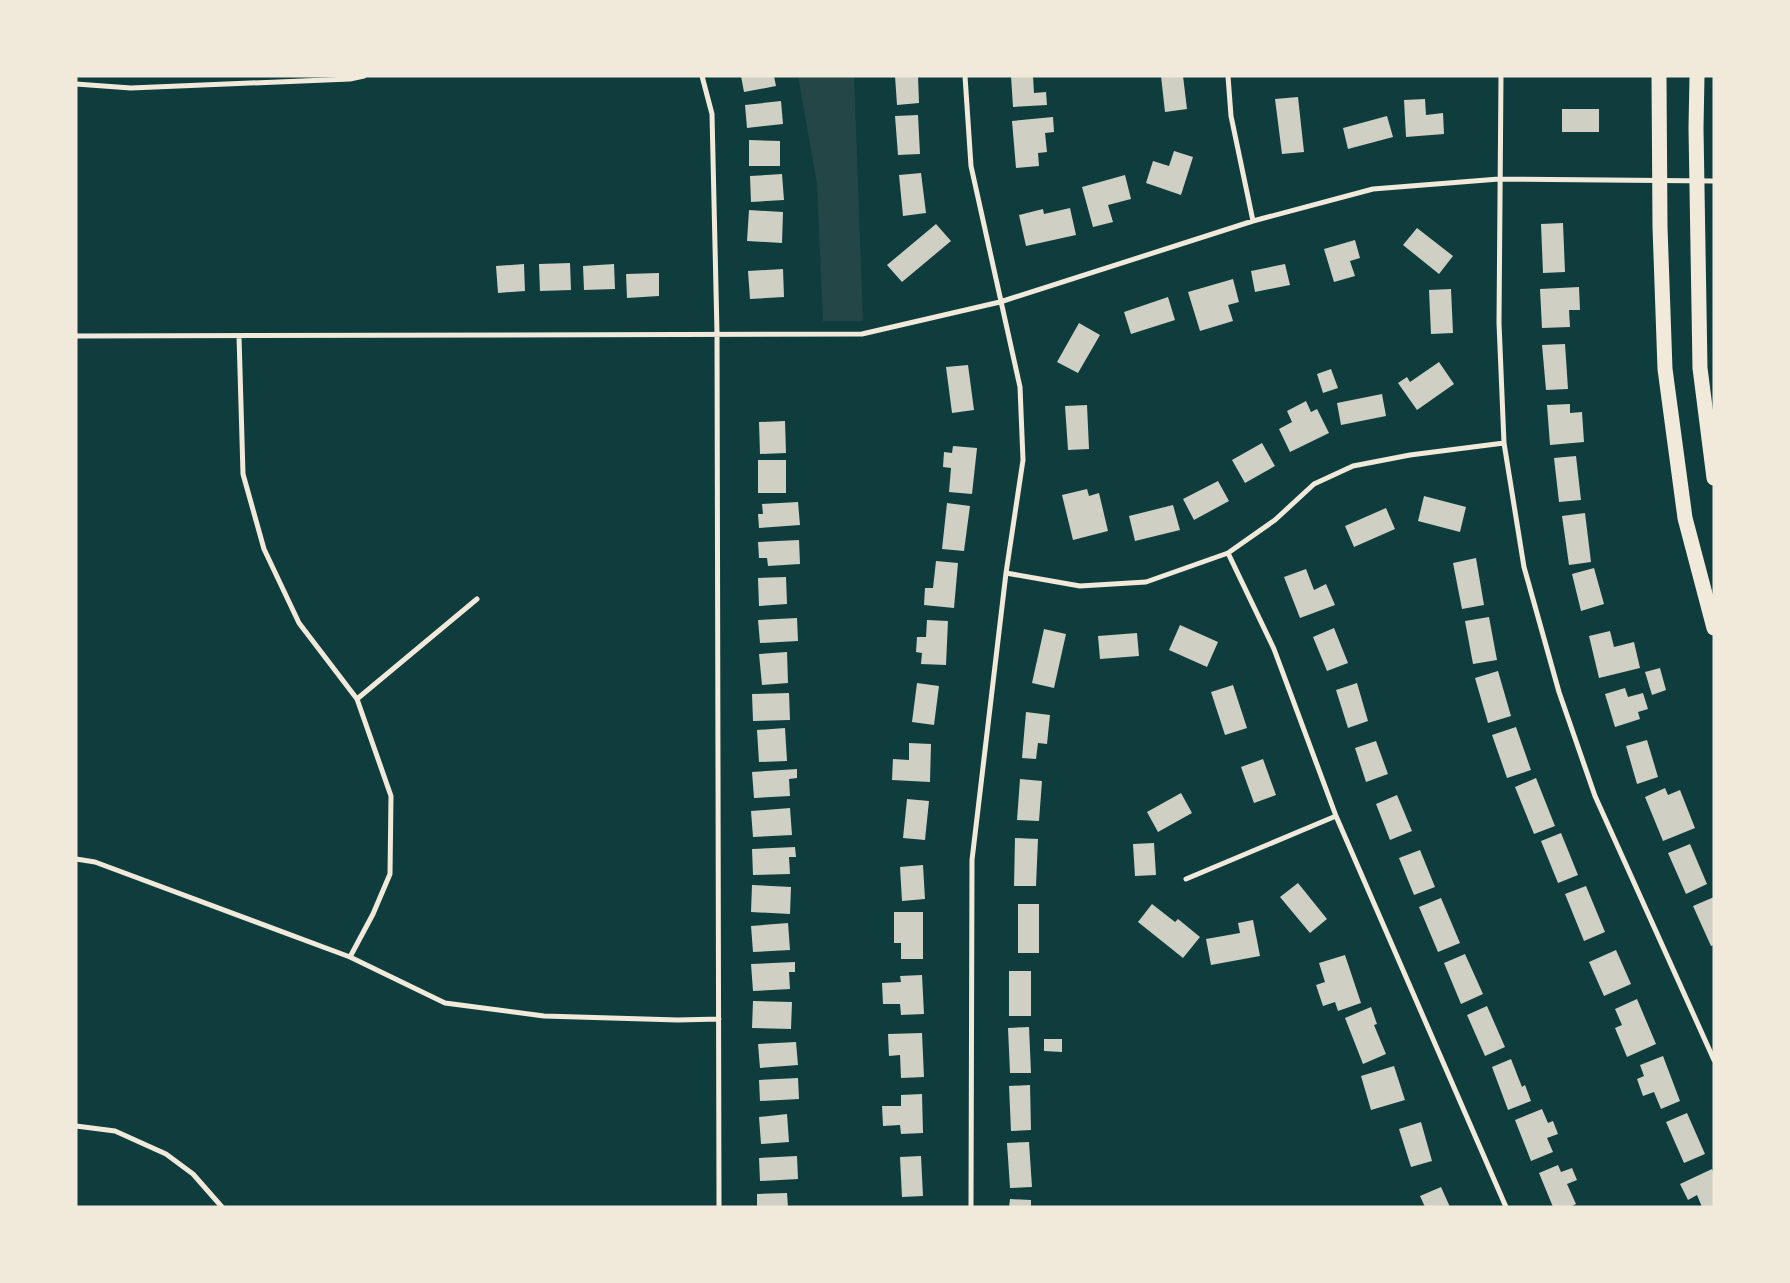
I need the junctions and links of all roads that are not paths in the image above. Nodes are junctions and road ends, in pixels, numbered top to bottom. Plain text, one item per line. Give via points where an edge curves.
1 (364, 76) edge
2 (702, 76) edge
3 (965, 76) edge
4 (1228, 76) edge
5 (1501, 76) edge
6 (1659, 76) edge
7 (1697, 76) edge
8 (306, 79) edge
9 (76, 84) edge
10 (1499, 179) junction
11 (1714, 181) edge
12 (1253, 221) junction
13 (1000, 302) junction
14 (717, 333) junction
15 (76, 336) edge
16 (239, 336) junction
17 (1504, 444) junction
18 (1714, 478) edge
19 (1228, 553) junction
20 (1006, 573) junction
21 (477, 599) dead end
22 (1714, 628) edge
23 (357, 698) junction
24 (1336, 816) junction
25 (76, 859) edge
26 (1186, 879) dead end
27 (350, 957) junction
28 (718, 1019) junction
29 (1714, 1060) edge
30 (76, 1126) edge
31 (222, 1207) edge
32 (719, 1207) edge
33 (971, 1207) edge
34 (1506, 1207) edge

1 - 8 street
2 - 14 street via 712,114
3 - 13 street via 971,166
4 - 12 street via 1231,116
5 - 10 street
6 - 22 highway via 1665,370 1685,518
7 - 18 highway via 1700,368
8 - 9 street via 131,88
10 - 11 street
10 - 12 street via 1373,189
10 - 17 street via 1499,323
12 - 13 street
13 - 14 street via 862,334
13 - 20 street via 1020,387 1023,460
14 - 16 street
14 - 28 street
15 - 16 street
16 - 23 street via 243,474 264,550 298,623
17 - 19 street via 1410,455 1353,466 1314,484 1275,520
17 - 29 street via 1524,568 1559,692 1595,796
19 - 20 street via 1146,582 1080,586
19 - 24 street via 1274,649
20 - 33 street via 972,860
21 - 23 street
23 - 27 street via 391,796 390,874
24 - 26 street
24 - 34 street
25 - 27 street via 95,862
27 - 28 street via 445,1002 544,1016
28 - 32 street
30 - 31 street via 115,1131 166,1154 193,1174

